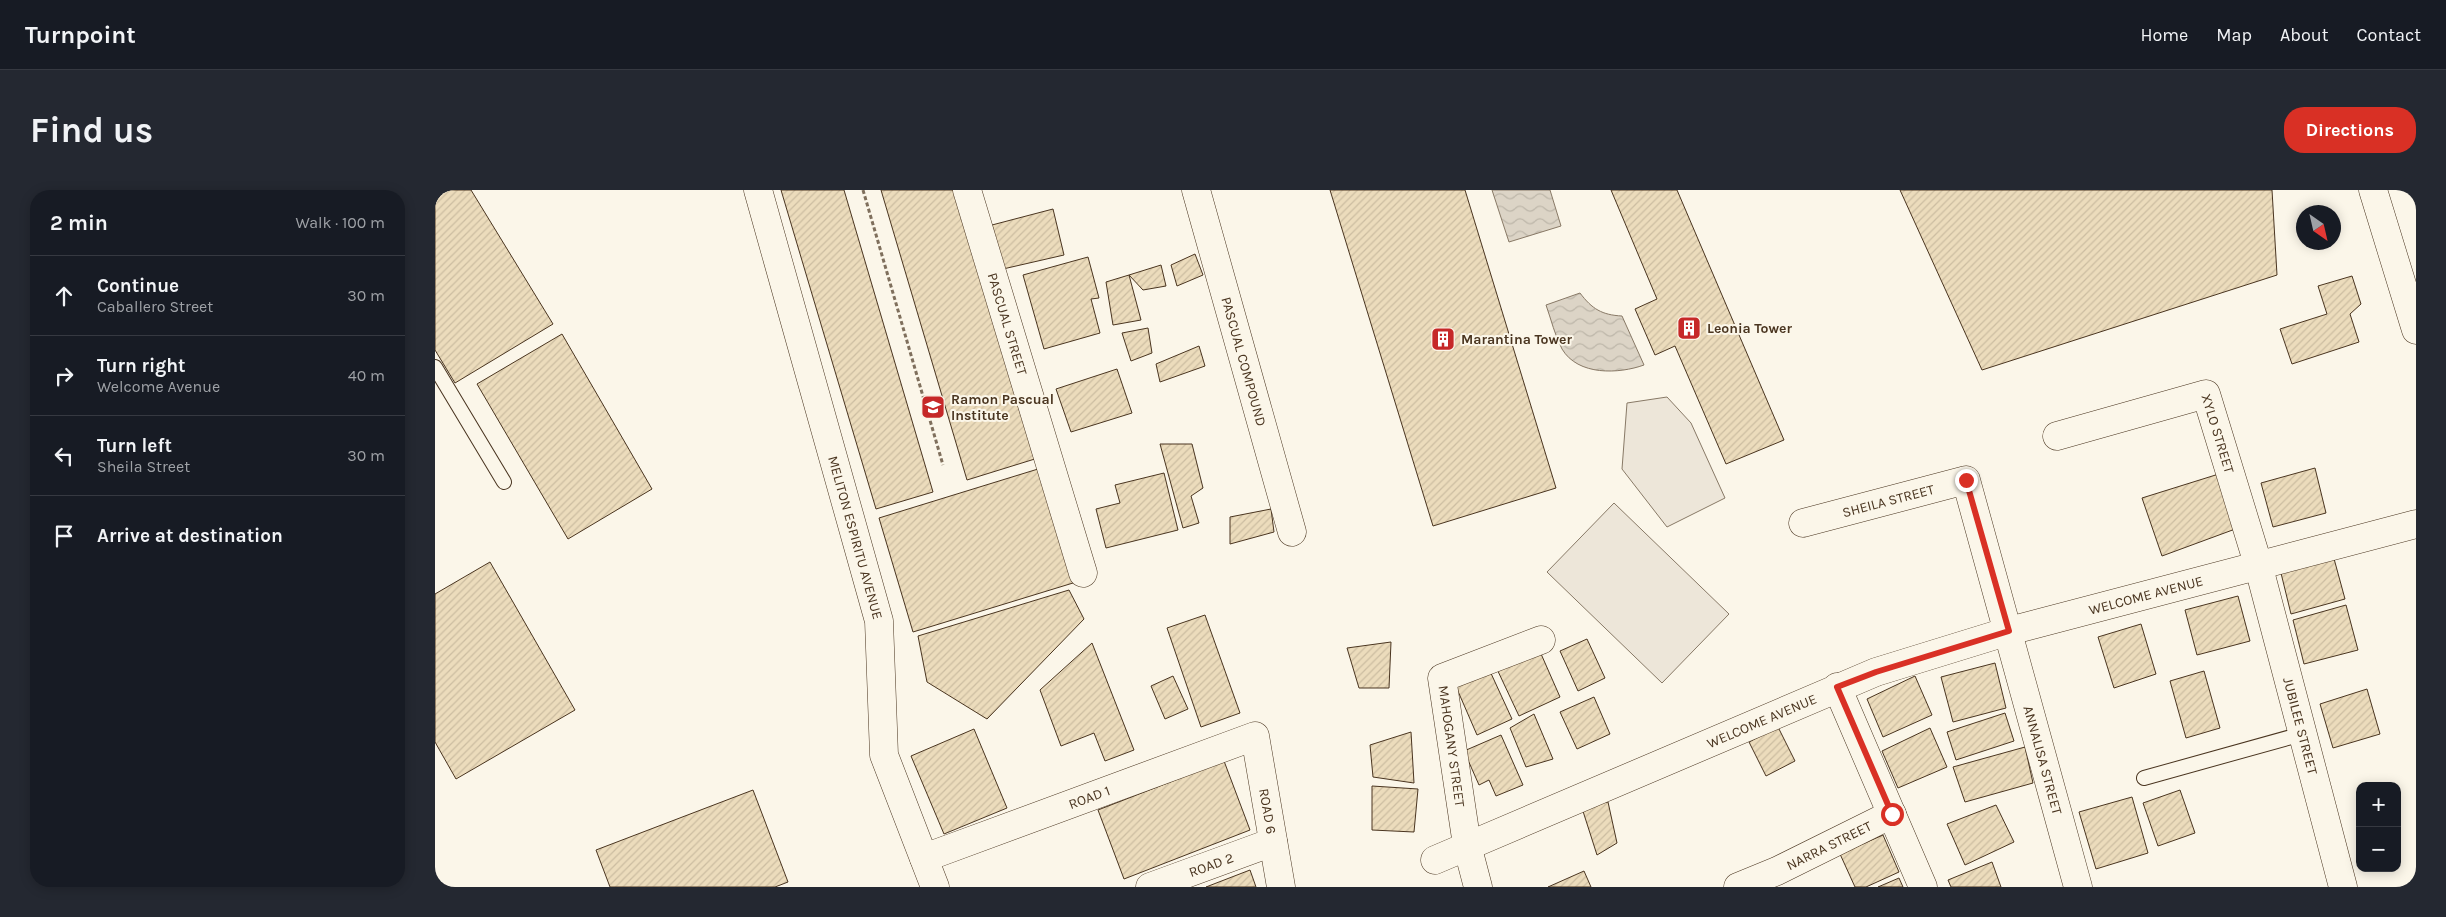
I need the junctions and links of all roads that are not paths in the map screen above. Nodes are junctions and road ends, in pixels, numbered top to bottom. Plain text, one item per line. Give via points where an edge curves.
1 (758, 190) edge
2 (967, 190) edge
3 (1196, 190) edge
4 (2373, 190) edge
5 (2416, 330) edge
6 (435, 367) edge
7 (2057, 436) dead end
8 (504, 482) dead end
9 (1803, 523) dead end
10 (2416, 524) edge
11 (1292, 532) dead end
12 (2258, 564) junction
13 (1083, 573) dead end
14 (2009, 631) junction
15 (1541, 640) dead end
16 (1837, 687) junction
17 (2302, 734) junction
18 (1255, 736) joint
19 (2144, 778) dead end
20 (1892, 814) junction
21 (1273, 842) junction
22 (1467, 845) junction
23 (924, 858) junction
24 (1435, 860) dead end
25 (1781, 879) edge
26 (935, 887) edge
27 (1150, 887) edge
28 (1281, 887) edge
29 (1478, 887) edge
30 (1738, 887) edge
31 (1923, 887) edge
32 (2078, 887) edge
33 (2343, 887) edge

1 - 23 street, MELITON ESPIRITU AVENUE via 879,621 884,755
2 - 13 street, PASCUAL STREET
3 - 11 street, PASCUAL COMPOUND
4 - 5 street
6 - 8 lane
7 - 12 street, XYLO STREET via 2206,394
9 - 14 street, SHEILA STREET via 1966,480
10 - 12 street, WELCOME AVENUE
12 - 14 street, WELCOME AVENUE
12 - 17 street, JUBILEE STREET
14 - 16 street, WELCOME AVENUE
14 - 32 street, ANNALISA STREET
15 - 22 street, MAHOGANY STREET via 1442,678
16 - 20 street
16 - 22 street, WELCOME AVENUE
17 - 19 lane
17 - 33 street, JUBILEE STREET
18 - 21 street, ROAD 6
18 - 23 street, ROAD 1
20 - 25 street, NARRA STREET
20 - 31 street
21 - 27 street, ROAD 2
21 - 28 street, ROAD 6
22 - 24 street, WELCOME AVENUE
22 - 29 street, MAHOGANY STREET
23 - 26 street, MELITON ESPIRITU AVENUE
25 - 30 street, NARRA STREET

